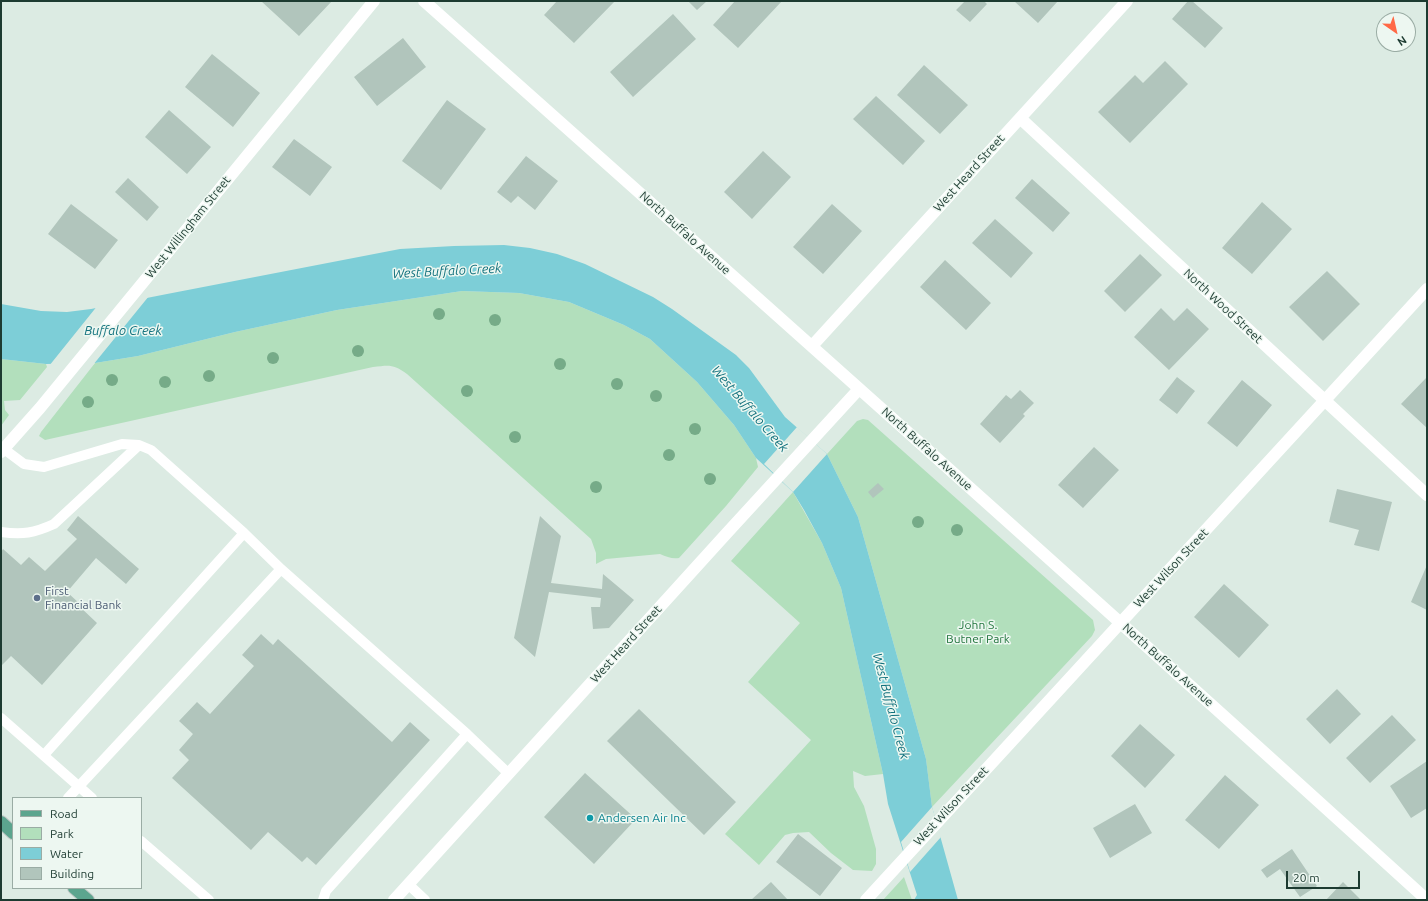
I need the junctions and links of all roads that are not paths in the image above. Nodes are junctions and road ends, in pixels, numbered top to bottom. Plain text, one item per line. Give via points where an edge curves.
1 (374, 1) edge
2 (424, 1) edge
3 (1127, 1) edge
4 (1020, 118) junction
5 (1427, 289) edge
6 (812, 346) junction
7 (859, 389) junction
8 (1325, 401) junction
9 (139, 445) junction
10 (2, 450) edge
11 (1427, 494) edge
12 (1, 532) edge
13 (244, 533) junction
14 (281, 569) junction
15 (1121, 623) junction
16 (1, 718) edge
17 (467, 734) junction
18 (44, 755) junction
19 (509, 774) junction
20 (79, 786) junction
21 (69, 797) edge
22 (91, 797) edge
23 (1, 822) edge
24 (12, 832) edge
25 (142, 842) edge
26 (408, 884) junction
27 (75, 889) edge
28 (88, 900) edge
29 (209, 900) edge
30 (323, 900) edge
31 (394, 900) edge
32 (425, 900) edge
33 (866, 900) edge
34 (1427, 900) edge

1 - 10 street, West Willingham Street via 40,408
2 - 6 street, North Buffalo Avenue
3 - 4 street, West Heard Street
4 - 6 street, West Heard Street
4 - 8 street, North Wood Street
5 - 8 street, West Wilson Street
6 - 7 street, North Buffalo Avenue
7 - 15 street, North Buffalo Avenue
7 - 19 street, West Heard Street
8 - 11 street, North Wood Street
8 - 15 street, West Wilson Street
9 - 10 lane via 122,444 44,467 24,464
9 - 12 lane via 54,524 38,532
9 - 13 lane via 152,450
13 - 14 lane
13 - 18 lane
14 - 17 lane
14 - 20 lane
15 - 33 street, West Wilson Street
15 - 34 street, North Buffalo Avenue
16 - 18 lane
17 - 19 lane
17 - 30 lane via 326,891
18 - 20 lane
19 - 26 street, West Heard Street
20 - 21 lane
20 - 22 lane
23 - 24 main road
25 - 29 lane
26 - 31 street, West Heard Street
26 - 32 lane
27 - 28 main road

